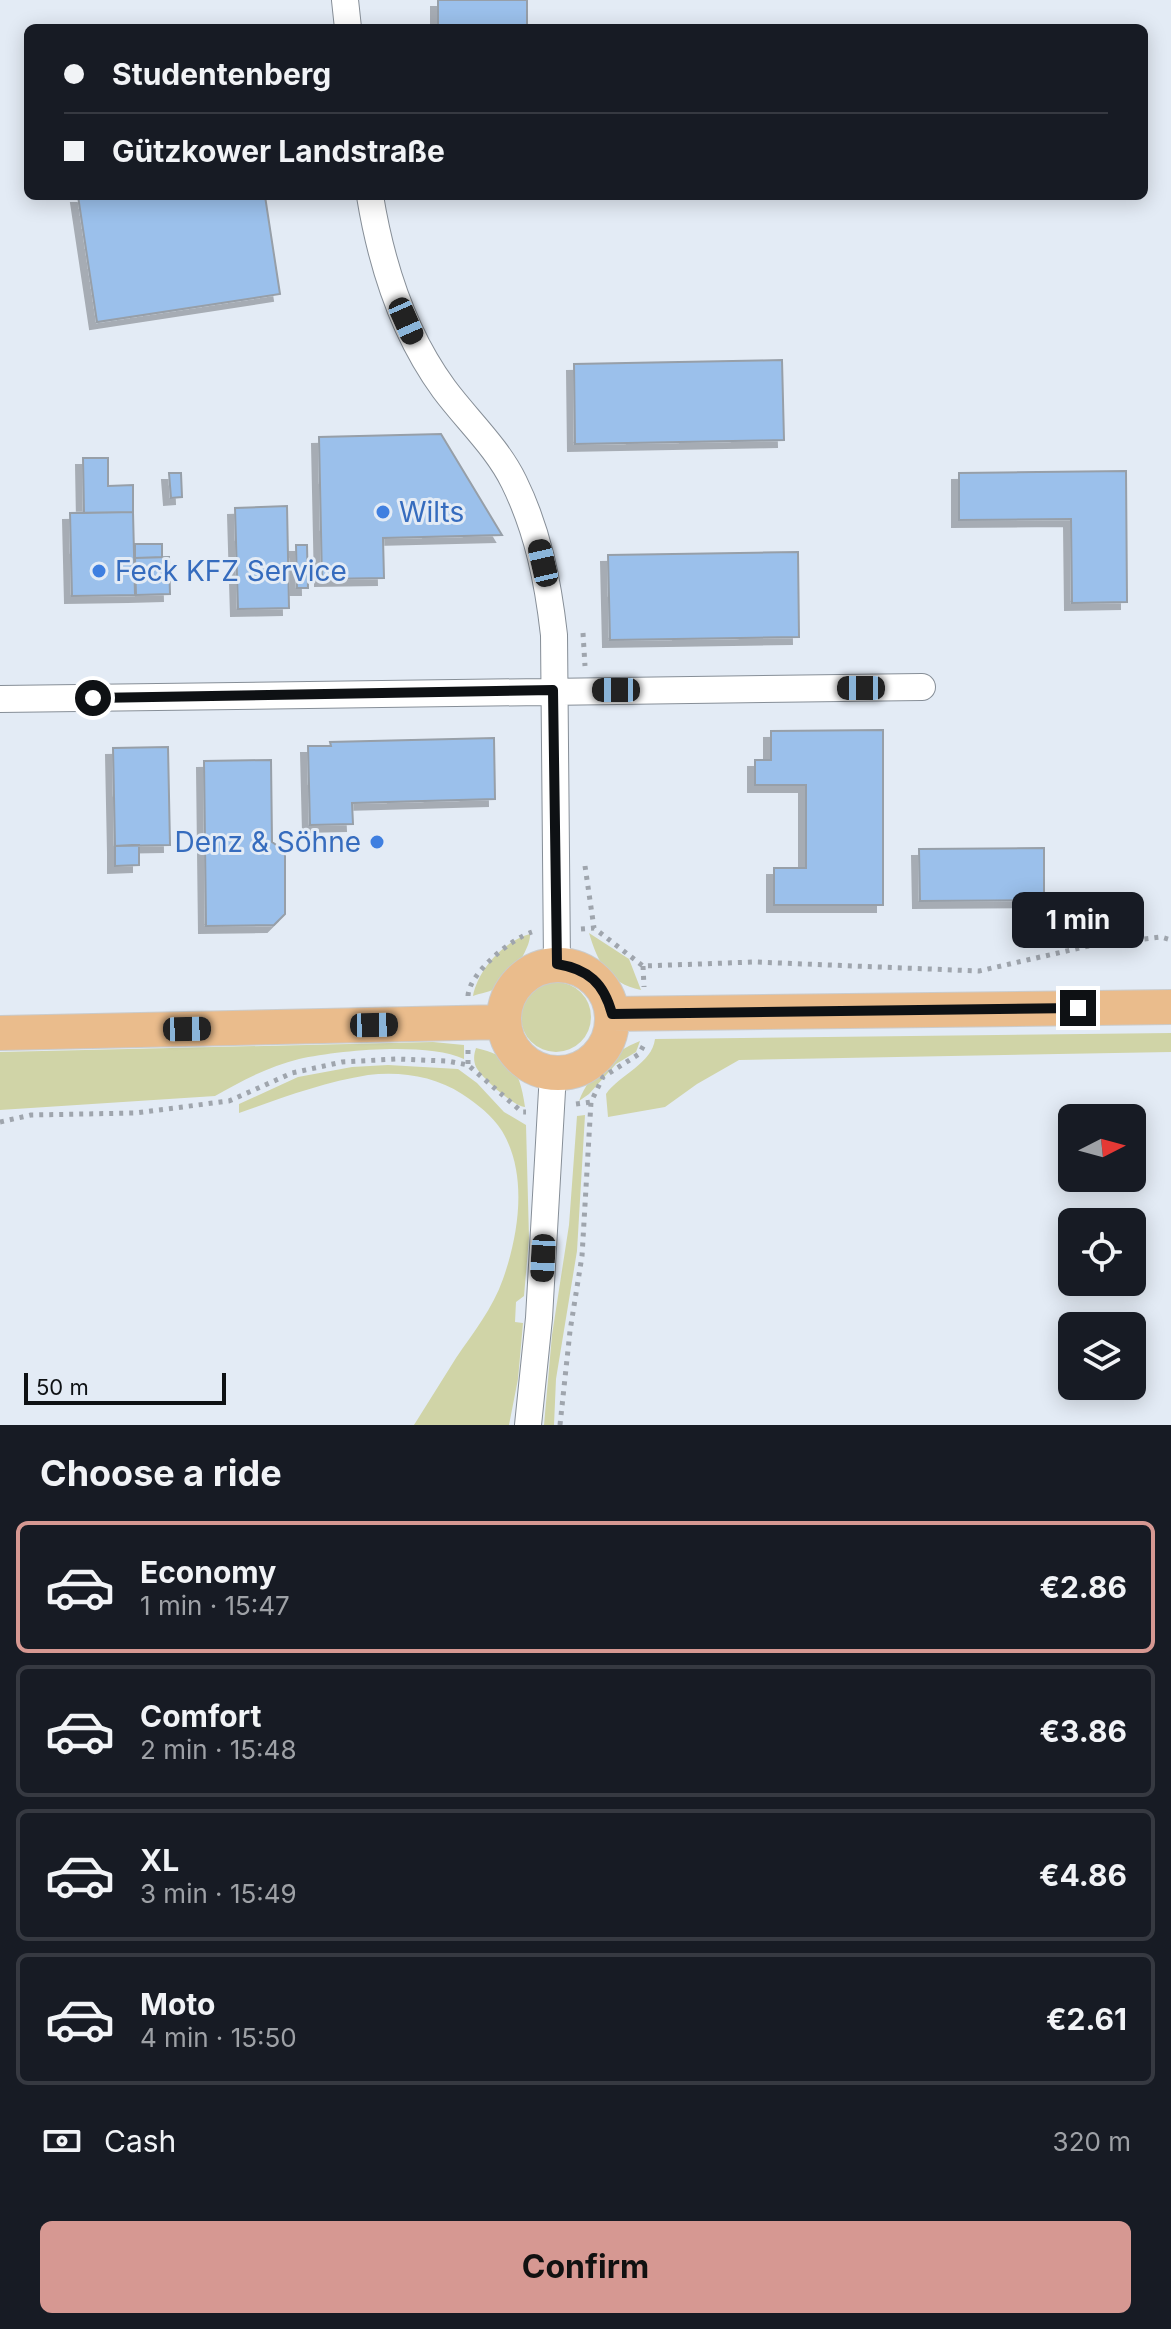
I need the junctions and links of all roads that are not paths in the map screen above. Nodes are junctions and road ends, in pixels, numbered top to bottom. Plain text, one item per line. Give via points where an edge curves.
1 (345, 0) edge
2 (348, 24) edge
3 (371, 200) edge
4 (922, 687) dead end
5 (553, 690) junction
6 (0, 699) edge
7 (557, 964) junction
8 (1171, 1007) edge
9 (612, 1014) junction
10 (503, 1022) junction
11 (0, 1033) edge
12 (553, 1073) junction
13 (528, 1425) edge

1 - 2 street
3 - 5 street via 382,252 416,342 443,388 494,449 537,537 554,635
4 - 5 street
5 - 6 street
5 - 7 street
7 - 9 main road via 588,973 600,984
7 - 10 main road via 524,975 512,988
8 - 9 main road
9 - 12 main road via 611,1030 596,1057 584,1067
10 - 11 main road
10 - 12 main road via 506,1037 524,1062
12 - 13 street

